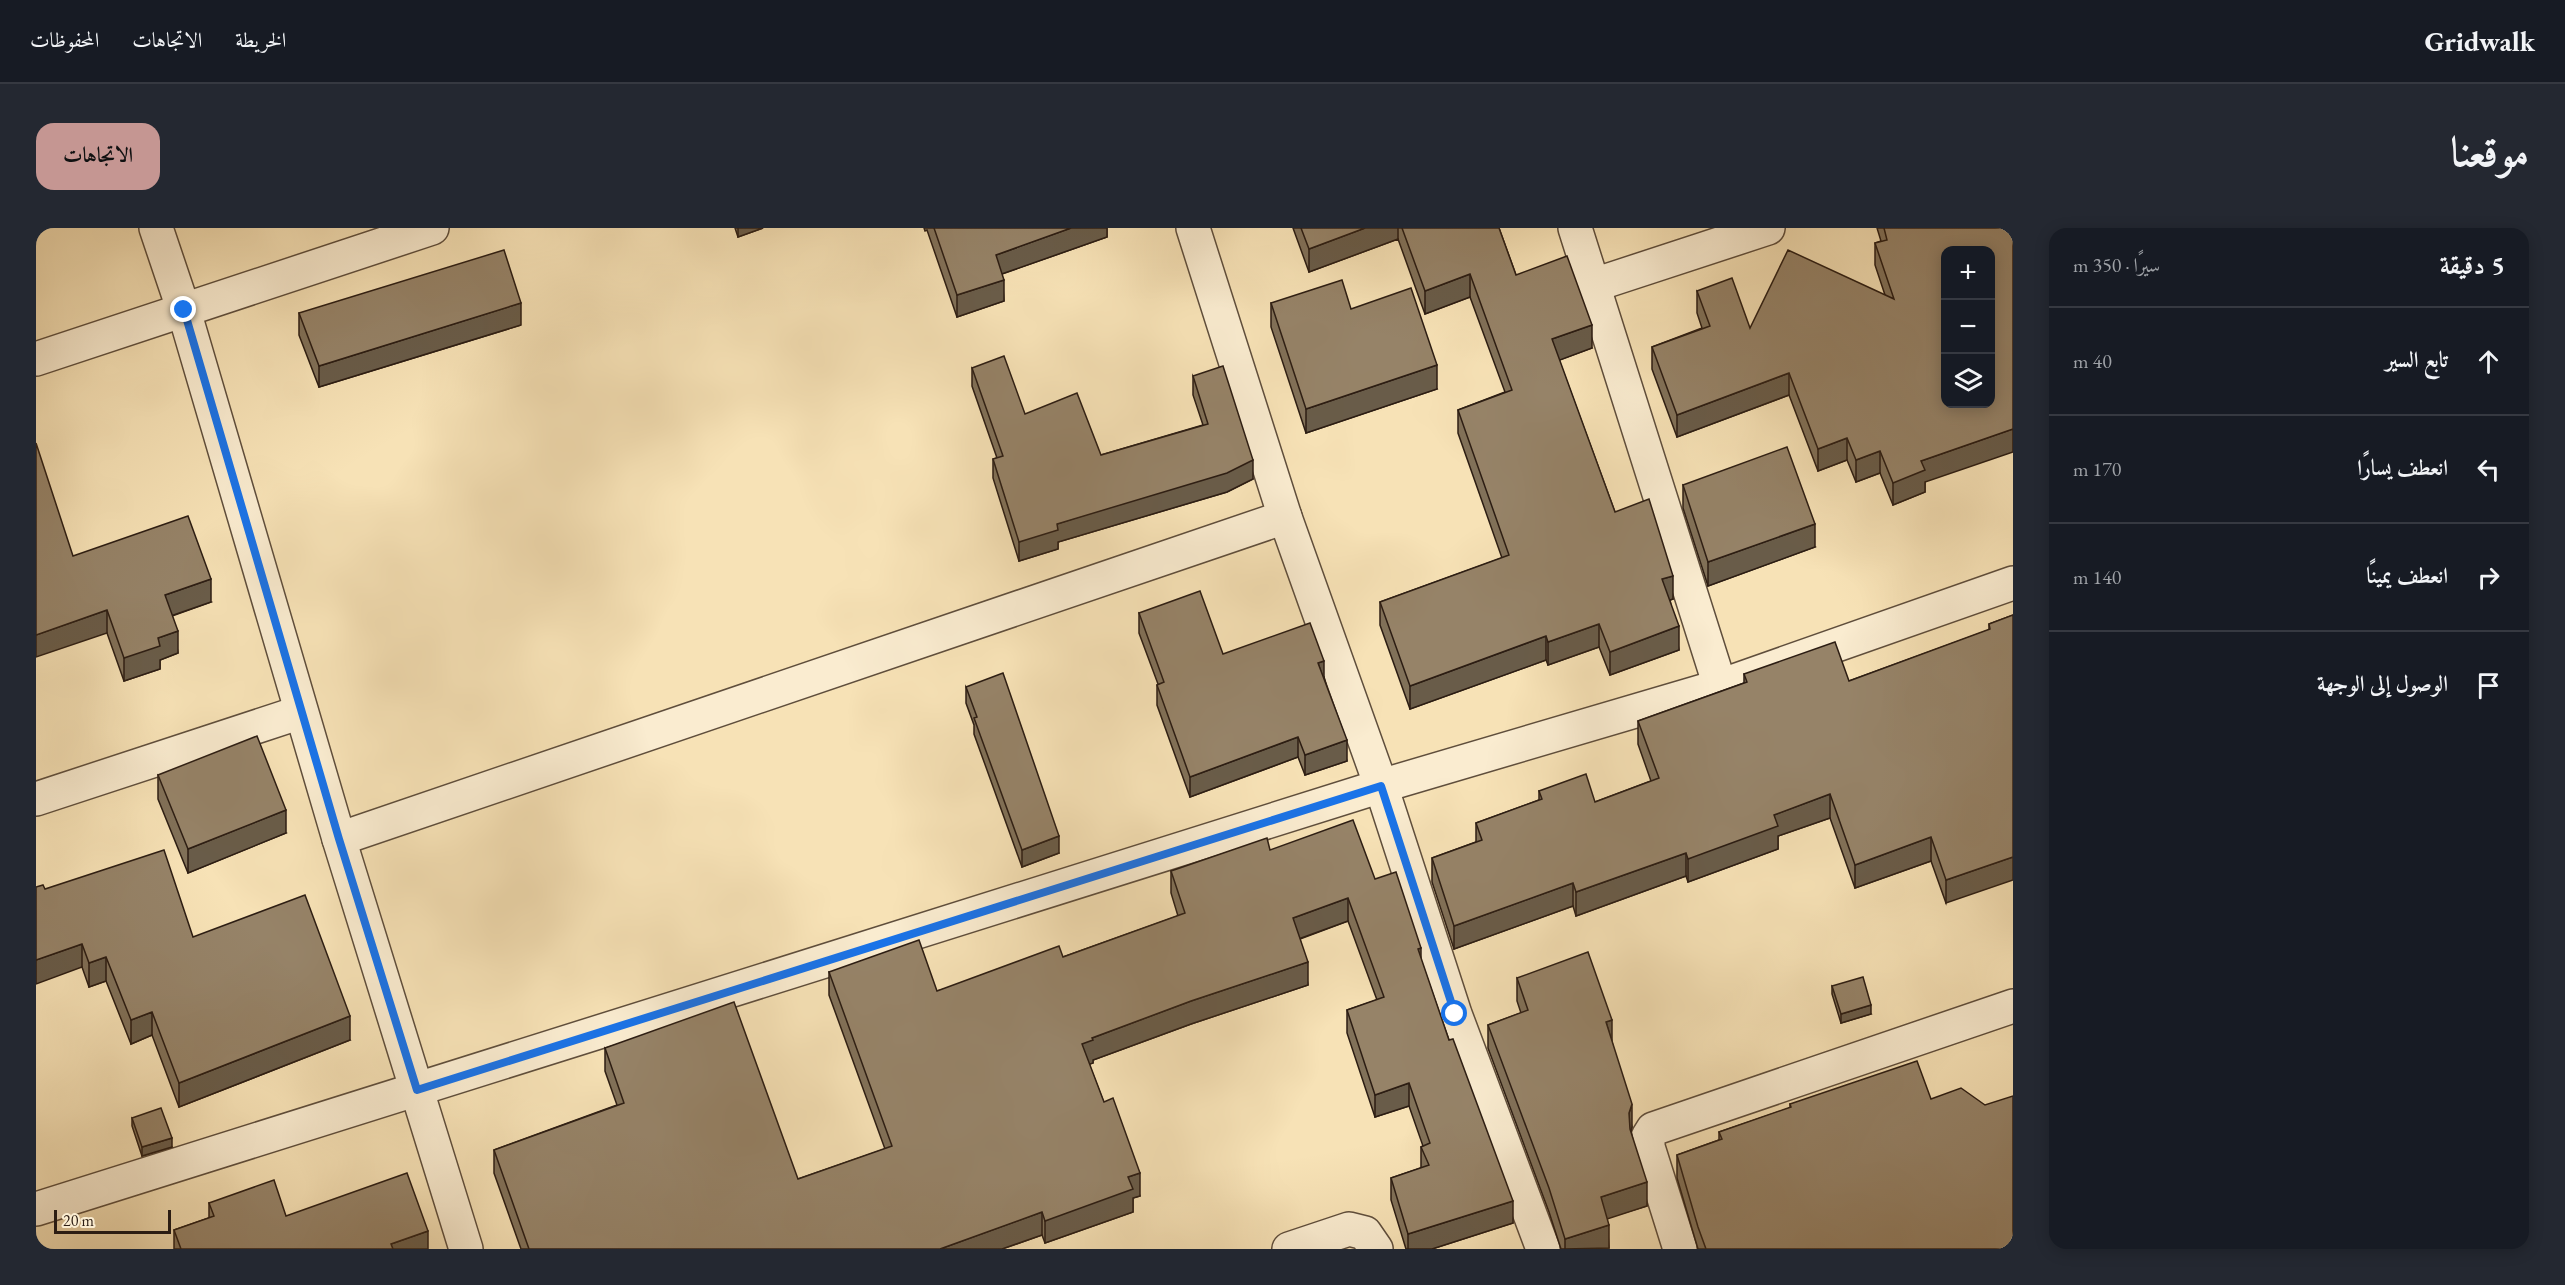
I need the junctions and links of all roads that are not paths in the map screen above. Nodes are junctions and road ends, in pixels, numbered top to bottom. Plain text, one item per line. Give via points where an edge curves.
1 (156, 228) edge
2 (432, 228) edge
3 (1193, 228) edge
4 (1575, 228) edge
5 (1768, 228) edge
6 (1594, 285) junction
7 (184, 310) junction
8 (36, 359) edge
9 (1285, 517) junction
10 (2013, 584) edge
11 (1720, 686) junction
12 (301, 712) junction
13 (1381, 786) junction
14 (36, 799) edge
15 (339, 839) junction
16 (2013, 1006) edge
17 (417, 1090) junction
18 (36, 1209) edge
19 (465, 1249) edge
20 (1289, 1249) edge
21 (1376, 1249) edge
22 (1543, 1249) edge
23 (1680, 1249) edge

1 - 7 street
2 - 7 street
3 - 9 street
4 - 6 street
5 - 6 street
6 - 11 street
7 - 8 street
7 - 12 street
9 - 13 street
9 - 15 street
10 - 11 street
11 - 13 street
12 - 14 street
12 - 15 street
13 - 17 street
13 - 22 street via 1455,1014
15 - 17 street
16 - 23 street via 1653,1129 1648,1147
17 - 18 street
17 - 19 street
20 - 21 street via 1349,1229 1365,1233

